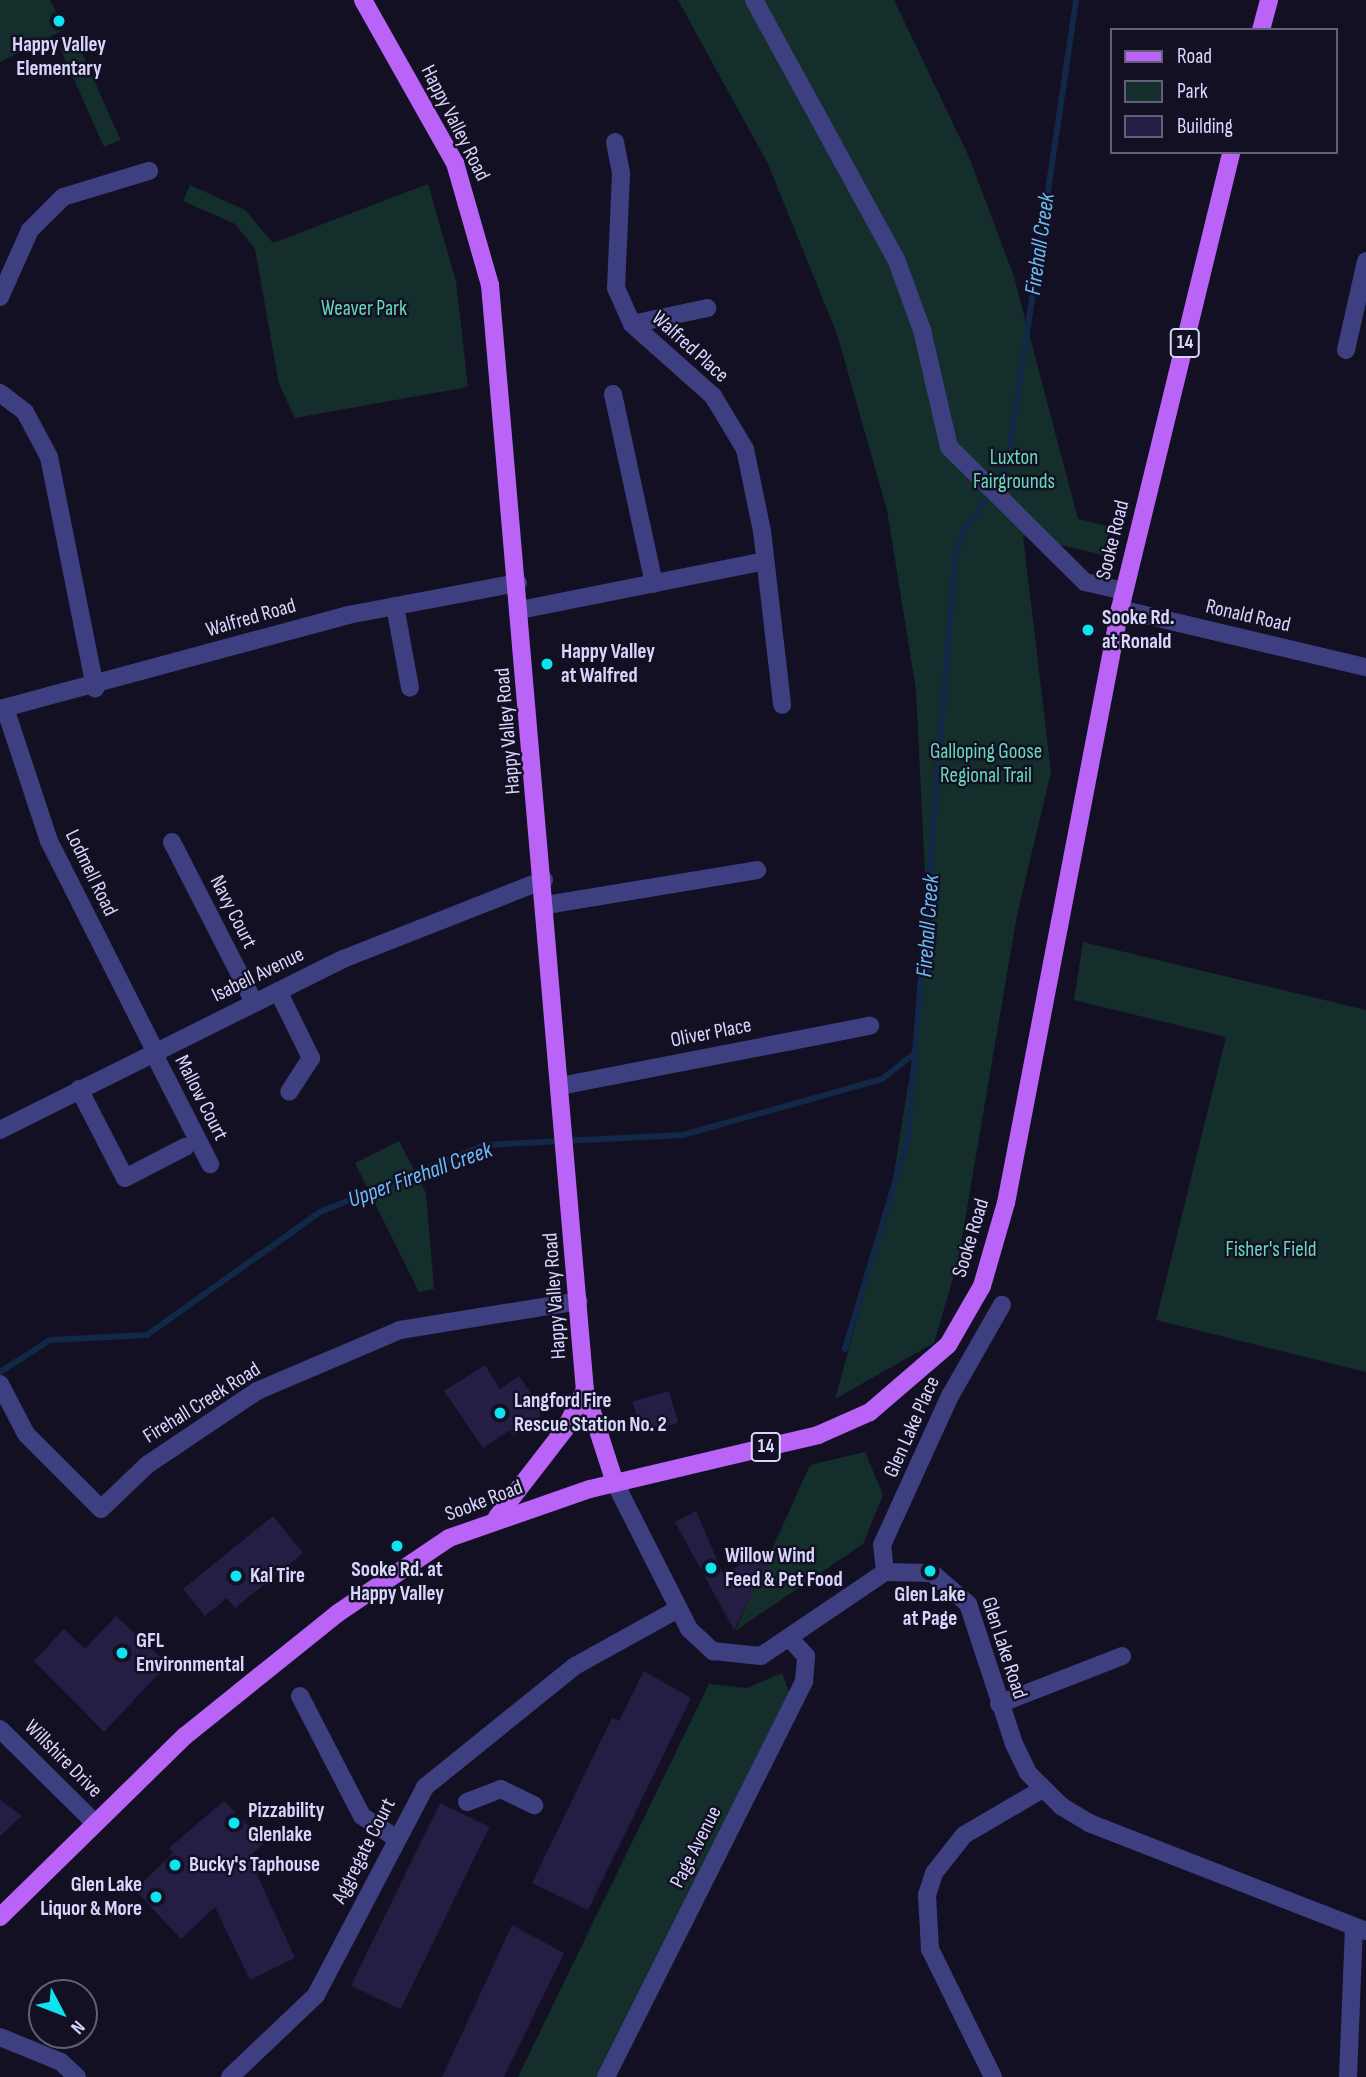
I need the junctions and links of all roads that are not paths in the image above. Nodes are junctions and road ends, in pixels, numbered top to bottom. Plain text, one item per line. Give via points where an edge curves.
1 (363, 0) edge
2 (754, 0) edge
3 (1269, 0) edge
4 (1262, 28) edge
5 (615, 142) dead end
6 (1231, 154) edge
7 (149, 171) dead end
8 (1366, 261) edge
9 (0, 297) edge
10 (707, 308) dead end
11 (632, 324) junction
12 (1346, 351) dead end
13 (0, 393) edge
14 (613, 394) dead end
15 (765, 561) junction
16 (518, 583) junction
17 (654, 584) junction
18 (1124, 591) junction
19 (395, 606) junction
20 (1120, 609) junction
21 (520, 610) junction
22 (1366, 667) edge
23 (95, 688) junction
24 (410, 688) dead end
25 (782, 705) dead end
26 (2, 708) edge
27 (172, 842) dead end
28 (757, 870) dead end
29 (544, 880) junction
30 (546, 905) junction
31 (278, 991) junction
32 (254, 1002) junction
33 (870, 1026) dead end
34 (154, 1052) junction
35 (561, 1086) junction
36 (79, 1089) junction
37 (289, 1092) dead end
38 (0, 1130) edge
39 (185, 1147) dead end
40 (210, 1164) dead end
41 (579, 1301) junction
42 (1002, 1304) dead end
43 (0, 1384) edge
44 (585, 1390) junction
45 (615, 1483) junction
46 (497, 1517) junction
47 (885, 1572) junction
48 (678, 1609) junction
49 (790, 1639) junction
50 (1122, 1656) dead end
51 (300, 1696) dead end
52 (999, 1704) junction
53 (0, 1729) edge
54 (1041, 1790) junction
55 (467, 1802) dead end
56 (534, 1805) dead end
57 (94, 1822) junction
58 (394, 1838) junction
59 (0, 1917) edge
60 (1360, 1929) edge
61 (0, 2037) edge
62 (77, 2077) edge
63 (230, 2077) edge
64 (606, 2077) edge
65 (993, 2077) edge
66 (1348, 2077) edge

1 - 16 main road, Happy Valley Road via 455,163 478,231 499,350
2 - 18 street via 896,259 922,330 949,447 1085,582
3 - 4 main road
5 - 11 street, Walfred Place via 621,174 616,288
6 - 18 main road, Sooke Road / 14
7 - 9 street via 63,197 30,230
8 - 12 street
10 - 11 street
11 - 15 street, Walfred Place via 729,416 754,478
13 - 23 street via 24,412 49,457
14 - 17 street
15 - 17 street
15 - 25 street, Walfred Place
16 - 19 street, Walfred Road
16 - 21 main road, Happy Valley Road
17 - 21 street
18 - 20 main road, Sooke Road / 14
19 - 23 street, Walfred Road
19 - 24 street
20 - 22 street, Ronald Road
20 - 45 main road, Sooke Road / 14 via 1006,1203 982,1286 948,1345 870,1412 818,1435
21 - 29 main road, Happy Valley Road
23 - 26 street, Walfred Road
26 - 34 street, Lodmell Road via 49,841
27 - 32 street, Navy Court
28 - 30 street
29 - 30 main road, Happy Valley Road
29 - 31 street, Isabell Avenue via 399,934
30 - 35 main road, Happy Valley Road
31 - 32 street, Isabell Avenue
31 - 37 street via 311,1059
32 - 34 street, Isabell Avenue
33 - 35 street, Oliver Place
34 - 36 street, Isabell Avenue
34 - 40 street, Mallow Court
35 - 41 main road, Happy Valley Road
36 - 38 street, Isabell Avenue
36 - 39 street via 125,1178
41 - 43 street, Firehall Creek Road via 400,1330 257,1391 147,1465 101,1509 26,1434
41 - 44 main road, Happy Valley Road
42 - 47 street, Glen Lake Place via 950,1396 882,1545
44 - 45 main road, Happy Valley Road
44 - 46 main road via 565,1429
45 - 46 main road, Sooke Road / 14
45 - 48 street
46 - 57 main road, Sooke Road / 14 via 449,1538 338,1613 185,1736
47 - 49 street
47 - 52 street, Glen Lake Road via 917,1569 961,1593
48 - 49 street via 695,1637 722,1655 761,1656
48 - 58 street, Aggregate Court via 575,1666 434,1778
49 - 64 street, Page Avenue via 806,1656 804,1681
50 - 52 street
51 - 58 street via 362,1816
52 - 54 street, Glen Lake Road via 1028,1773
53 - 57 street, Willshire Drive
54 - 60 street, Glen Lake Road via 1089,1823
54 - 65 street via 964,1835 946,1853 927,1895 930,1949
55 - 56 street via 501,1789
57 - 59 main road, Sooke Road / 14
58 - 63 street, Aggregate Court via 316,1995
60 - 66 street
61 - 62 street via 61,2062

